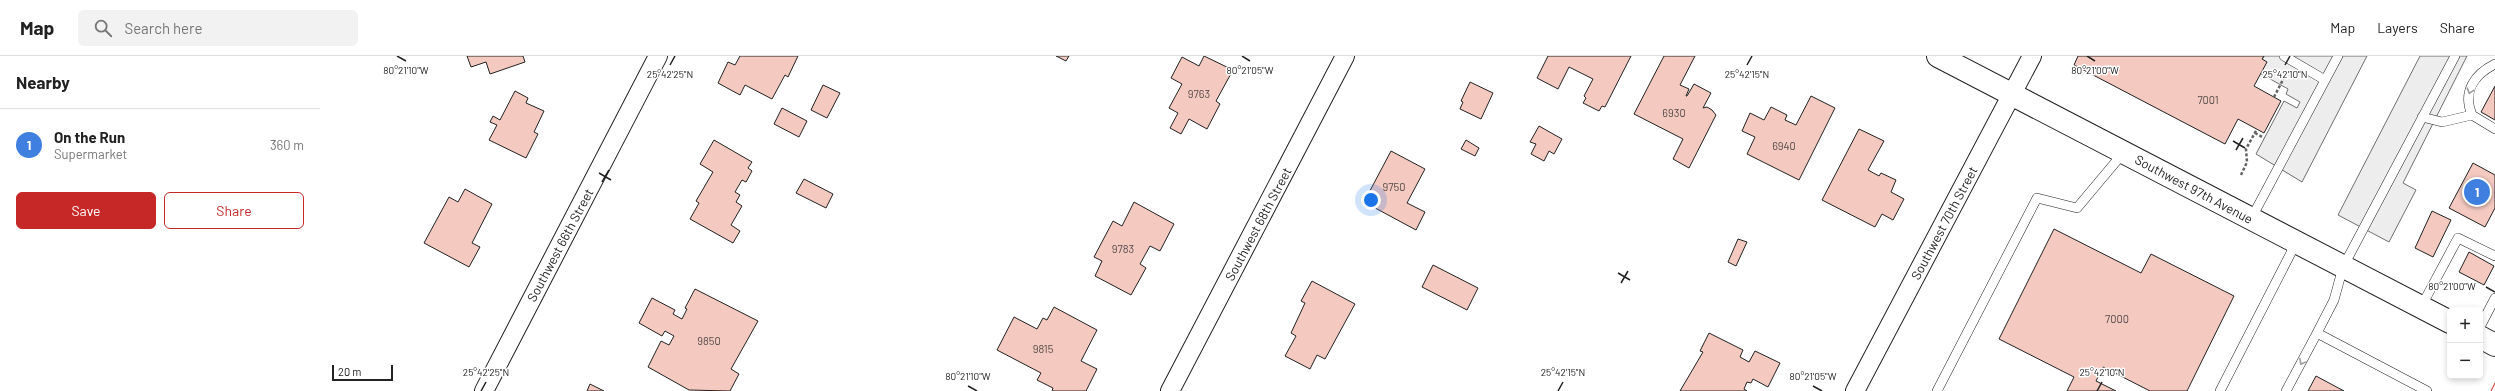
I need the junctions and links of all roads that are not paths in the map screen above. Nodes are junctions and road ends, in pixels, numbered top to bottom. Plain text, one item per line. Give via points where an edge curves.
1 (658, 56) edge
2 (1345, 56) edge
3 (1938, 56) edge
4 (2032, 56) edge
5 (2284, 56) edge
6 (2338, 56) edge
7 (2454, 56) edge
8 (2495, 64) edge
9 (2325, 80) junction
10 (2012, 94) junction
11 (2472, 115) junction
12 (2422, 117) junction
13 (2495, 129) edge
14 (2124, 152) junction
15 (2251, 219) junction
16 (2296, 243) junction
17 (2495, 256) edge
18 (2343, 267) junction
19 (2495, 298) edge
20 (2421, 307) junction
21 (2447, 320) edge
22 (2483, 322) edge
23 (2317, 333) junction
24 (2483, 339) edge
25 (2495, 345) edge
26 (484, 391) edge
27 (1170, 391) edge
28 (1855, 391) edge
29 (1937, 391) edge
30 (2220, 391) edge
31 (2286, 391) edge
32 (2427, 391) edge

1 - 26 street, Southwest 66th Street
2 - 27 street, Southwest 68th Street
3 - 10 street, Southwest 97th Avenue
4 - 10 street, Southwest 70th Street
5 - 9 lane
6 - 9 lane
7 - 12 lane
8 -> 11 lane via 2477,76 2470,90 2468,99
9 - 15 lane
10 - 14 street, Southwest 97th Avenue
10 - 28 street, Southwest 70th Street
11 - 12 lane via 2442,122
11 - 13 lane
12 - 18 lane
14 - 15 street, Southwest 97th Avenue
14 - 29 lane via 2077,208 2037,198
15 - 16 street, Southwest 97th Avenue
16 - 18 street, Southwest 97th Avenue
16 - 30 lane
17 - 20 lane via 2458,238
18 - 20 street, Southwest 97th Avenue
18 - 23 lane via 2334,300
19 - 22 lane
20 - 21 street, Southwest 97th Avenue
23 -> 31 lane
23 - 32 lane
24 - 25 street

